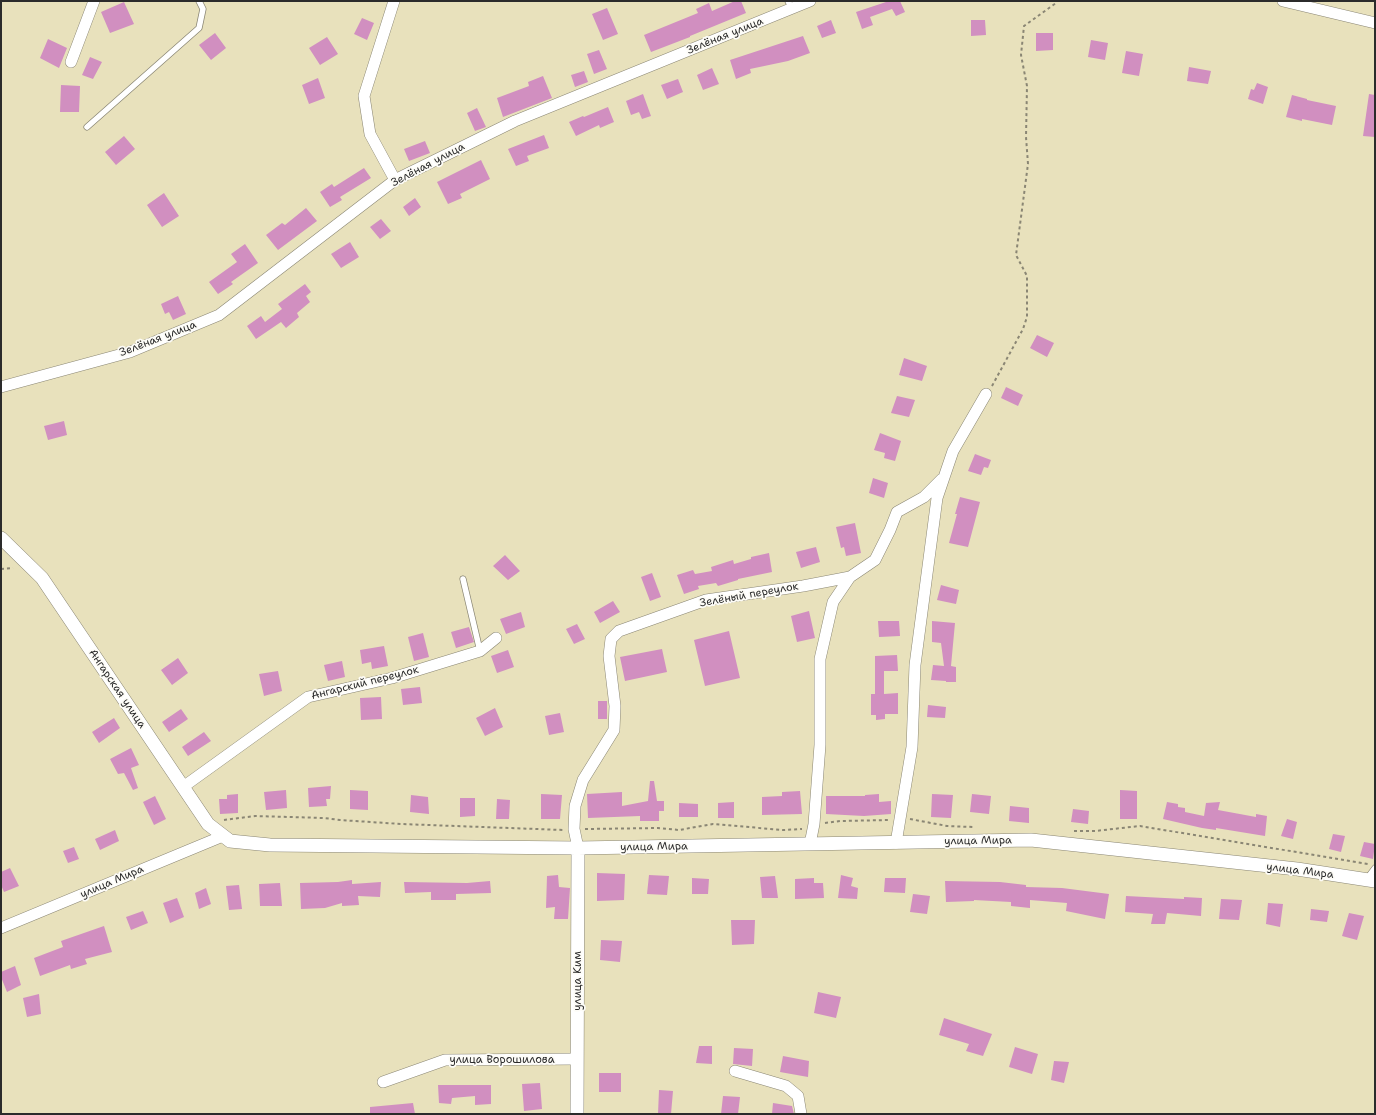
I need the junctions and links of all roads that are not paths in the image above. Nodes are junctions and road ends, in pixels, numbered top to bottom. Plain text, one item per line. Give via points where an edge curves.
1 (94, 1) edge
2 (199, 1) edge
3 (394, 1) edge
4 (810, 1) edge
5 (1283, 1) edge
6 (790, 5) edge
7 (1375, 24) edge
8 (71, 62) dead end
9 (87, 127) dead end
10 (395, 180) junction
11 (1, 387) edge
12 (986, 394) road end
13 (944, 477) junction
14 (1, 538) edge
15 (850, 577) junction
16 (463, 579) dead end
17 (496, 638) dead end
18 (480, 650) junction
19 (183, 787) junction
20 (227, 838) junction
21 (896, 843) junction
22 (810, 844) junction
23 (578, 848) junction
24 (1375, 867) edge
25 (1371, 880) edge
26 (1, 928) edge
27 (577, 1060) junction
28 (735, 1071) dead end
29 (383, 1082) dead end
30 (577, 1114) edge
31 (801, 1114) edge

1 - 8 street
2 - 9 lane via 203,9 199,28
3 - 10 street via 364,96 370,134
4 - 6 street, Зелёная улица
5 - 7 street
6 - 10 street, Зелёная улица via 515,121
10 - 11 street, Зелёная улица via 220,315 130,352
12 - 13 street, Зелёный переулок via 953,451
13 - 15 street, Зелёный переулок via 924,497 897,512 875,560
13 - 21 street, Зелёный переулок via 937,498 915,666 912,747
14 - 19 street, Ангарская улица via 42,578
15 - 22 street, Зелёный переулок via 833,602 820,659 820,745
15 - 23 street, Зелёный переулок via 706,600 619,631 611,639 609,656 615,706 614,730 583,780 575,806 574,829
16 - 18 lane
17 - 18 street, Ангарский переулок
18 - 19 street, Ангарский переулок via 392,678 308,697
19 - 20 street, Ангарская улица via 208,824
20 - 23 street, улица Мира via 270,845
20 - 26 street, улица Мира
21 - 22 street, улица Мира
21 - 25 street, улица Мира via 1031,840 1297,869
22 - 23 street, улица Мира
23 - 27 street, улица Ким
24 - 25 lane
27 - 29 street, улица Ворошилова via 445,1060
27 - 30 street, улица Ким
28 - 31 street via 786,1086 798,1096

